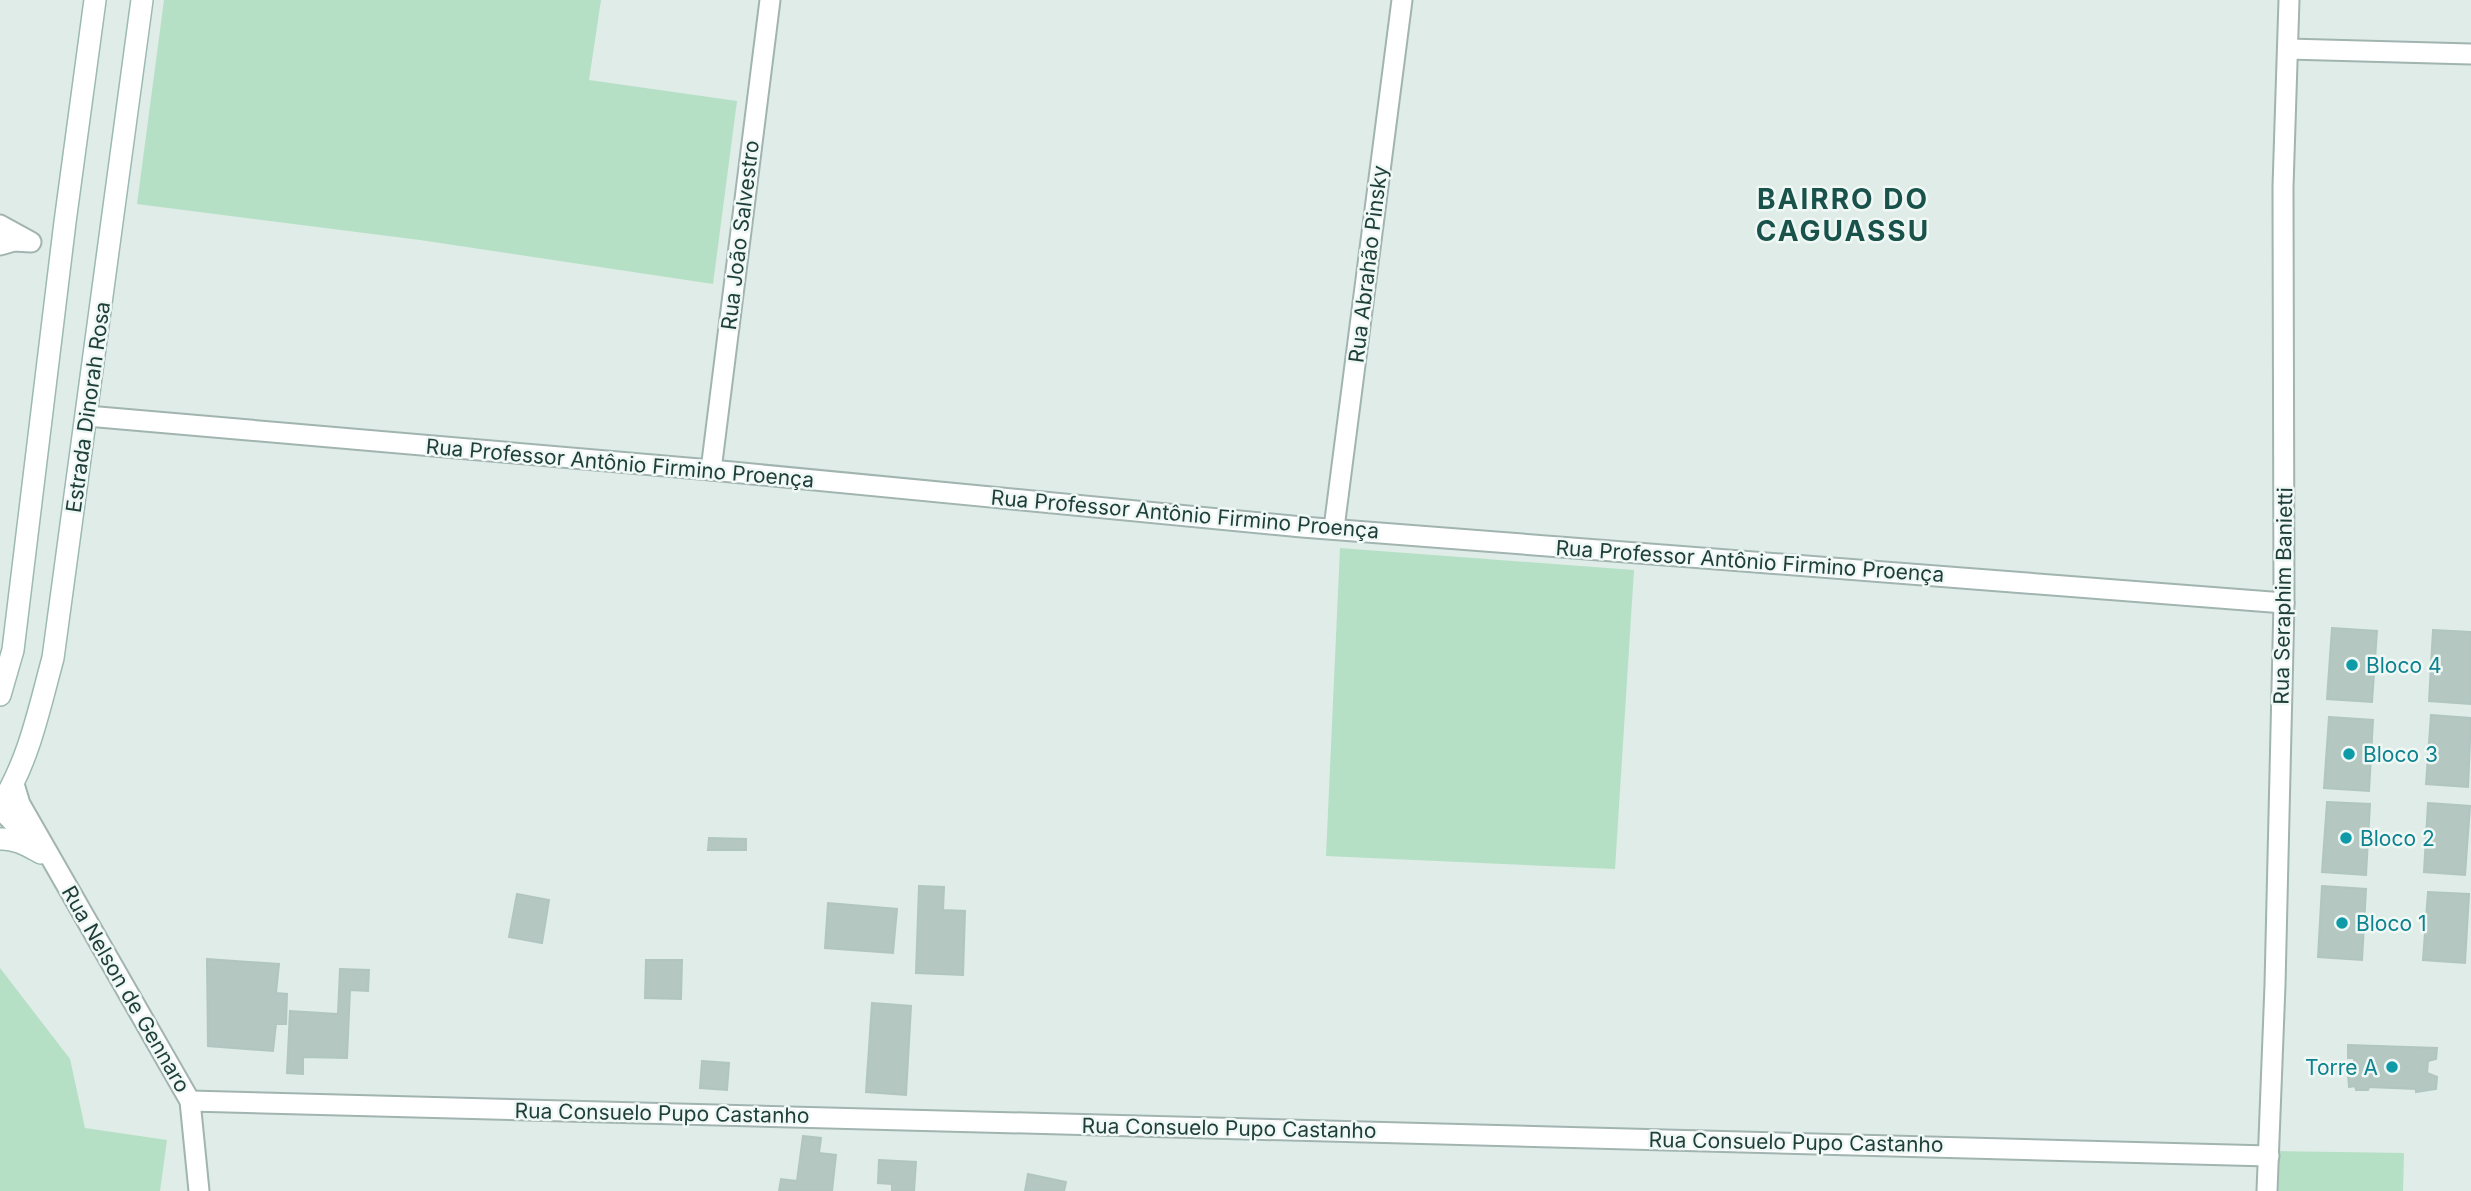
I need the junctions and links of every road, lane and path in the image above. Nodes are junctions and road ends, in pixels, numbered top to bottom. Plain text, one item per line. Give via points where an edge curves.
1 (95, 0) edge
2 (142, 0) edge
3 (770, 0) edge
4 (1402, 0) edge
5 (2289, 0) edge
6 (2288, 48) junction
7 (2471, 54) edge
8 (0, 225) edge
9 (0, 245) edge
10 (87, 416) junction
11 (711, 470) junction
12 (1334, 528) junction
13 (2284, 603) junction
14 (0, 695) edge
15 (14, 784) junction
16 (0, 807) edge
17 (0, 839) edge
18 (41, 853) junction
19 (59, 872) junction
20 (190, 1101) junction
21 (2269, 1156) junction
22 (199, 1191) edge
23 (2267, 1191) edge

1 - 14 main road, Estrada Dinorah Rosa via 13,650
2 - 10 main road, Estrada Dinorah Rosa
3 - 11 street, Rua João Salvestro
4 - 12 street, Rua Abrahão Pinsky
5 - 6 street, Rua Seraphim Banietti
6 - 7 street
6 - 13 street, Rua Seraphim Banietti via 2283,187
8 - 9 street via 31,242
10 - 11 street, Rua Professor Antônio Firmino Proença
10 - 15 main road, Estrada Dinorah Rosa via 53,657
11 - 12 street, Rua Professor Antônio Firmino Proença
12 - 13 street, Rua Professor Antônio Firmino Proença
13 - 21 street, Rua Seraphim Banietti
15 - 16 main road, Estrada Dinorah Rosa
15 - 19 street, Rua Nelson de Gennaro via 20,804
16 - 18 street, Rua Nelson de Gennaro
17 - 18 main road
18 - 19 street, Rua Nelson de Gennaro
19 - 20 street, Rua Nelson de Gennaro
20 - 21 street, Rua Consuelo Pupo Castanho
20 - 22 street, Rua Nelson de Gennaro
21 - 23 street, Rua Seraphim Banietti

